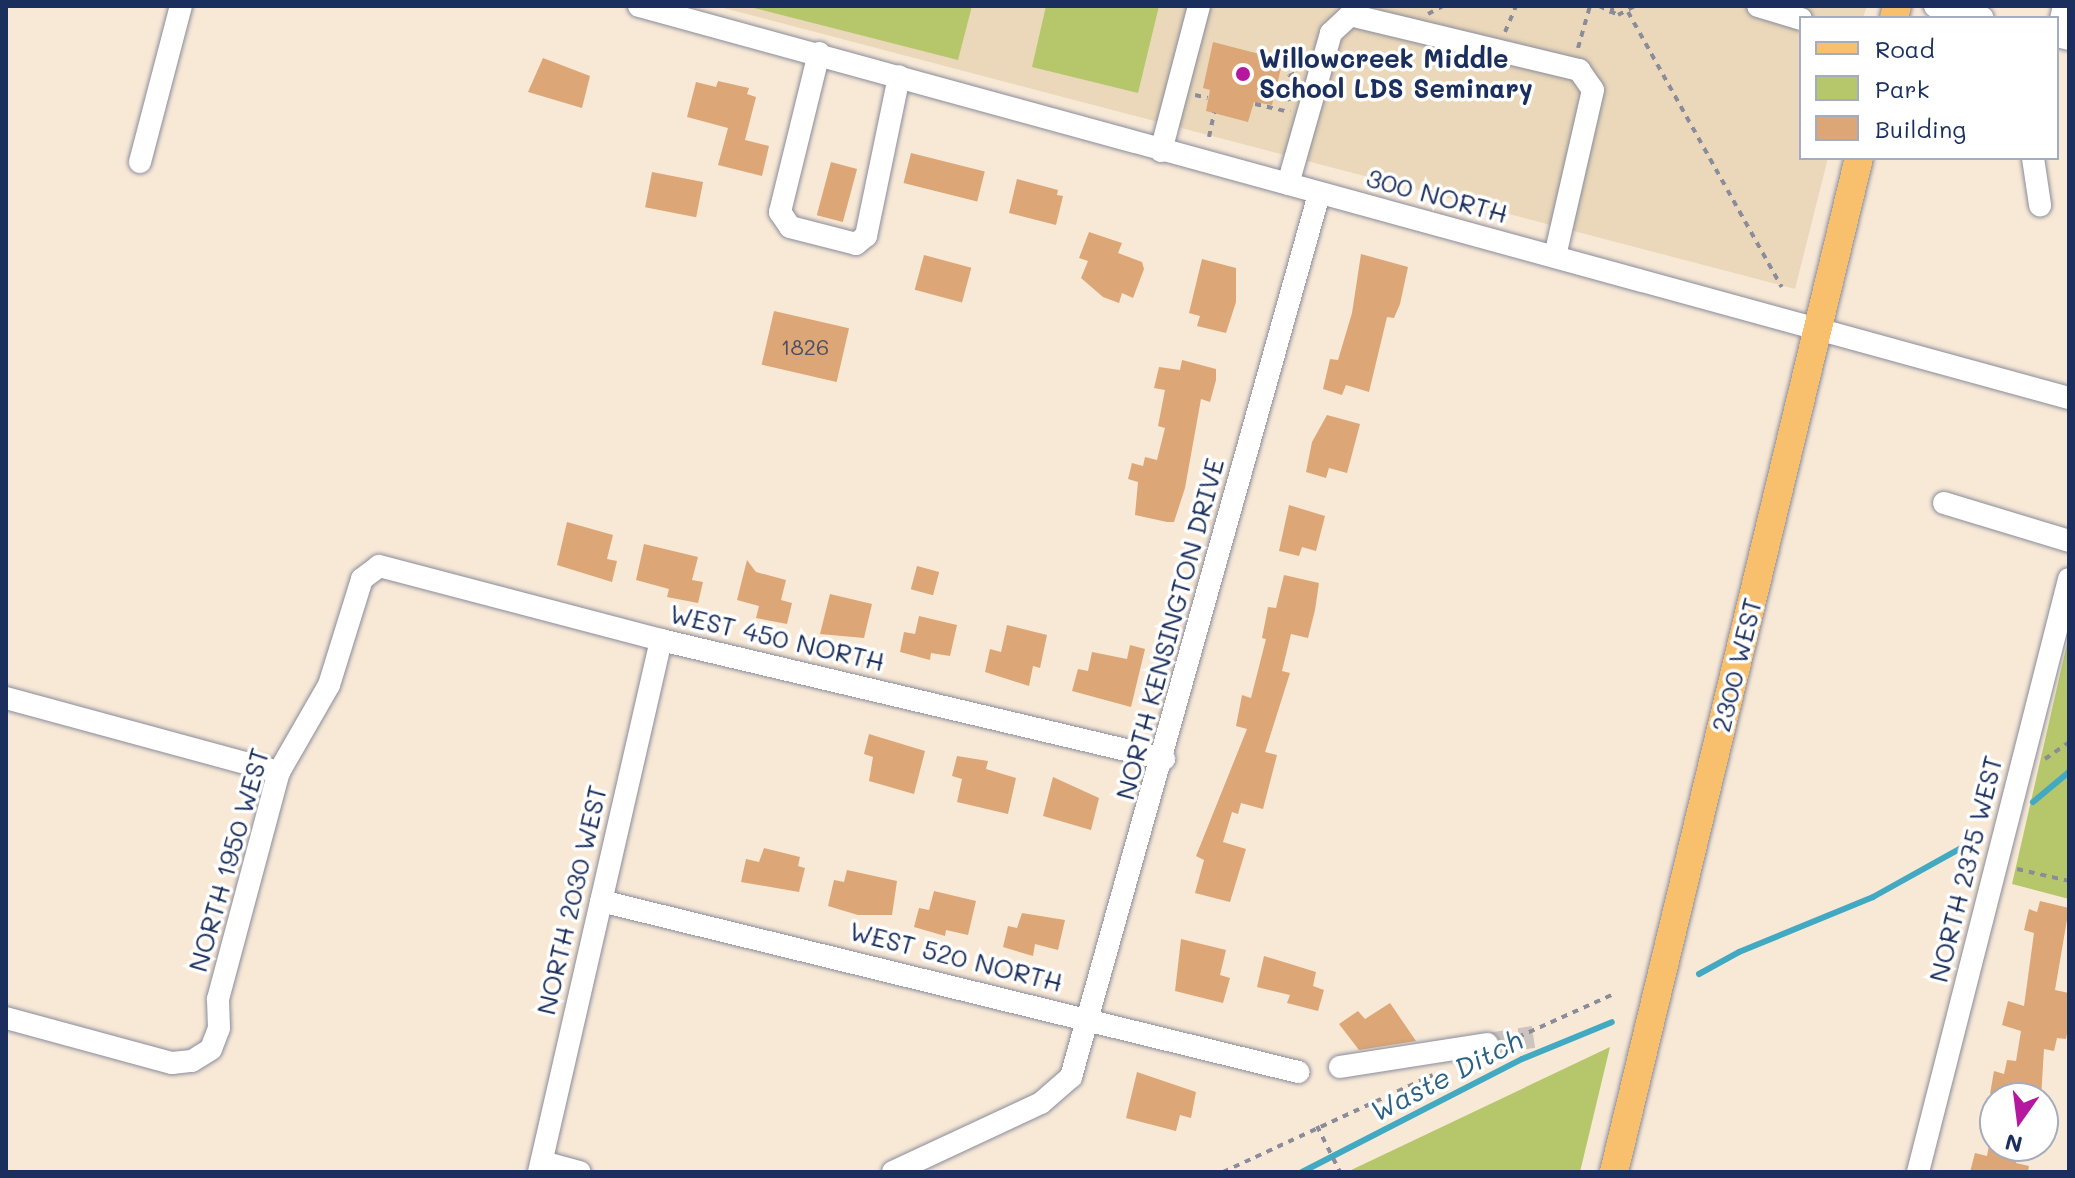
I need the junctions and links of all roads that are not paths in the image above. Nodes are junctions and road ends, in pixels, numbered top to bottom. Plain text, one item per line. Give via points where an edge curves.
1 (181, 6) edge
2 (639, 6) edge
3 (1199, 6) edge
4 (1758, 6) edge
5 (1935, 6) edge
6 (2064, 6) edge
7 (1975, 16) edge
8 (1799, 18) edge
9 (2059, 27) edge
10 (819, 53) junction
11 (899, 76) junction
12 (1161, 151) junction
13 (1859, 160) edge
14 (2033, 160) edge
15 (140, 162) dead end
16 (1288, 184) junction
17 (1319, 194) junction
18 (2040, 205) dead end
19 (1555, 256) junction
20 (1818, 329) junction
21 (2069, 398) edge
22 (1944, 503) dead end
23 (2069, 541) edge
24 (379, 566) joint
25 (2069, 579) edge
26 (661, 640) junction
27 (6, 698) edge
28 (1164, 759) junction
29 (279, 772) junction
30 (601, 901) junction
31 (6, 1018) edge
32 (1090, 1018) junction
33 (1495, 1044) tunnel mouth
34 (1340, 1067) dead end
35 (1298, 1072) dead end
36 (540, 1167) edge
37 (580, 1172) edge
38 (893, 1172) edge
39 (1614, 1172) edge
40 (1918, 1172) edge

1 - 15 street
2 - 10 street, 300 NORTH
3 - 12 street
4 - 8 street
5 - 7 street
6 - 9 street
10 - 11 street, 300 NORTH
10 - 11 street via 780,212 790,227 856,244 866,236
11 - 12 street, 300 NORTH
12 - 16 street, 300 NORTH
13 - 20 main road, 2300 WEST
14 - 18 street
16 - 17 street, 300 NORTH
16 - 19 street via 1331,33 1350,15 1579,70 1593,90
17 - 19 street, 300 NORTH
17 - 28 street, NORTH KENSINGTON DRIVE
19 - 20 street, 300 NORTH
20 - 21 street, 300 NORTH
20 - 39 main road, 2300 WEST
22 - 23 street
24 - 26 street, WEST 450 NORTH
24 - 29 street, NORTH 1950 WEST via 362,579 329,685
25 - 40 street, NORTH 2375 WEST
26 - 28 street, WEST 450 NORTH
26 - 30 street, NORTH 2030 WEST
27 - 29 street
28 - 32 street, NORTH KENSINGTON DRIVE
29 - 31 street, NORTH 1950 WEST via 218,999 219,1028 211,1049 192,1061 172,1063
30 - 32 street, WEST 520 NORTH
30 - 36 street, NORTH 2030 WEST
32 - 35 street, WEST 520 NORTH
32 - 38 street, NORTH KENSINGTON DRIVE via 1071,1077 1041,1103
33 - 34 street
36 - 37 street

